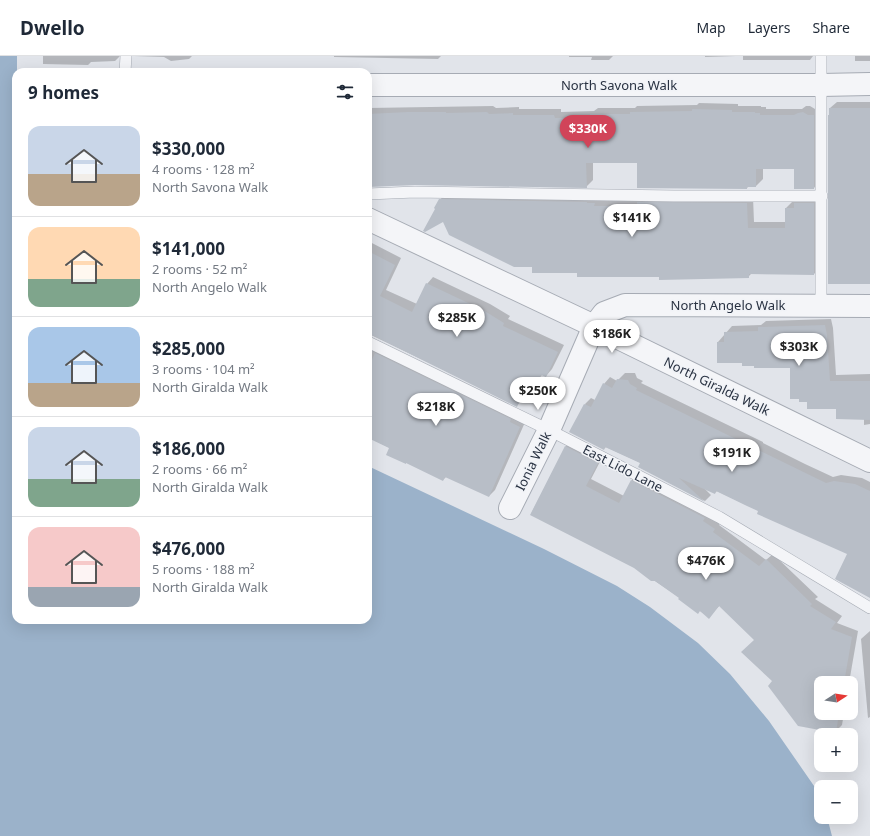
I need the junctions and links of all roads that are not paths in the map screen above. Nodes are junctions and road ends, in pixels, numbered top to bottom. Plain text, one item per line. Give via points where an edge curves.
1 (126, 56) edge
2 (820, 56) edge
3 (125, 68) edge
4 (870, 84) edge
5 (372, 85) edge
6 (821, 86) junction
7 (372, 194) edge
8 (822, 196) junction
9 (372, 221) edge
10 (821, 305) junction
11 (870, 306) edge
12 (594, 326) junction
13 (372, 344) edge
14 (549, 430) junction
15 (870, 461) edge
16 (510, 508) dead end
17 (870, 608) edge

1 - 3 lane
2 - 6 lane
4 - 6 street, North Savona Walk
5 - 6 street, North Savona Walk
6 - 8 lane
7 - 8 lane via 415,192
8 - 10 lane
9 - 12 street, North Giralda Walk
10 - 11 street, North Angelo Walk
10 - 12 street, North Angelo Walk via 624,305 604,314
12 - 14 street, Ionia Walk
12 - 15 street, North Giralda Walk
13 - 14 lane, East Lido Lane
14 - 16 street, Ionia Walk
14 - 17 lane, East Lido Lane via 719,517

